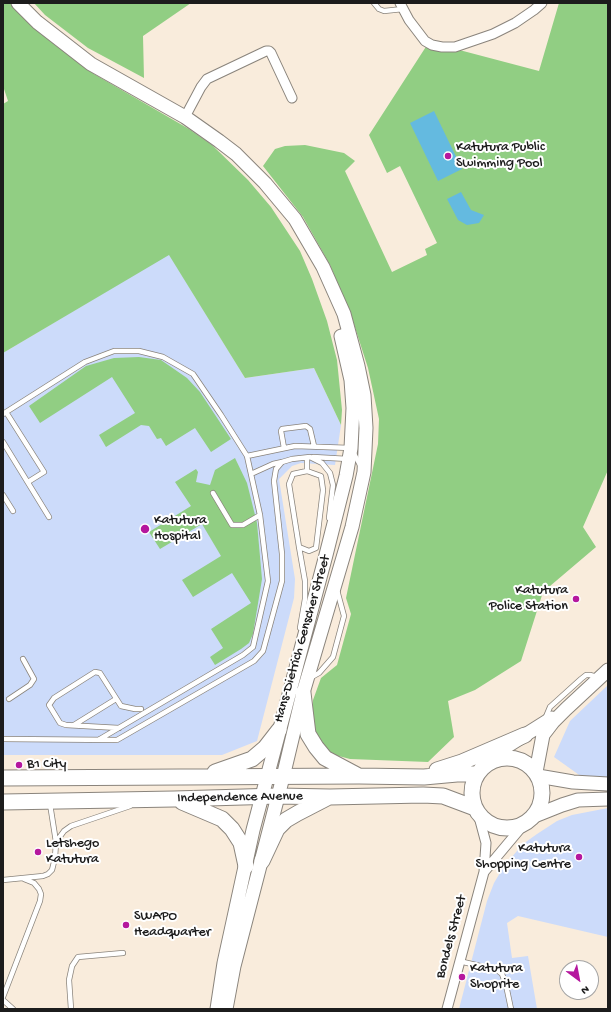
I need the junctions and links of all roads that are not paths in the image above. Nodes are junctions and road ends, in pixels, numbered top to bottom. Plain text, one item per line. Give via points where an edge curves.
1 (18, 3) edge
2 (374, 3) edge
3 (542, 3) edge
4 (401, 6) edge
5 (292, 98) dead end
6 (185, 117) junction
7 (328, 278) junction
8 (4, 413) edge
9 (3, 442) edge
10 (314, 446) junction
11 (284, 448) junction
12 (353, 452) junction
13 (247, 456) junction
14 (308, 457) junction
15 (282, 462) junction
16 (308, 471) junction
17 (364, 472) junction
18 (252, 474) junction
19 (28, 482) junction
20 (213, 493) dead end
21 (3, 495) edge
22 (13, 511) dead end
23 (260, 515) junction
24 (49, 517) dead end
25 (299, 547) junction
26 (326, 555) junction
27 (337, 577) junction
28 (22, 659) dead end
29 (604, 674) edge
30 (293, 679) junction
31 (305, 687) junction
32 (9, 699) dead end
33 (116, 699) junction
34 (141, 709) dead end
35 (566, 709) junction
36 (543, 724) junction
37 (74, 725) junction
38 (119, 728) junction
39 (279, 730) junction
40 (525, 736) junction
41 (3, 739) edge
42 (100, 739) junction
43 (482, 769) junction
44 (537, 774) junction
45 (360, 776) junction
46 (201, 777) junction
47 (268, 777) junction
48 (283, 777) junction
49 (409, 777) junction
50 (3, 778) edge
51 (608, 784) edge
52 (278, 796) junction
53 (262, 797) junction
54 (330, 797) junction
55 (608, 798) edge
56 (174, 799) junction
57 (149, 800) junction
58 (3, 802) edge
59 (50, 802) junction
60 (477, 810) junction
61 (529, 820) junction
62 (56, 842) junction
63 (262, 862) junction
64 (246, 866) junction
65 (484, 872) junction
66 (24, 878) junction
67 (3, 880) edge
68 (123, 953) dead end
69 (459, 961) junction
70 (3, 998) edge
71 (13, 1009) edge
72 (71, 1009) edge
73 (217, 1009) edge
74 (226, 1009) edge
75 (447, 1009) edge
76 (511, 1009) edge

1 - 6 street, Hans-Dietrich Genscher Street via 37,22 91,64
2 - 4 lane via 384,11
3 - 4 street via 515,23 493,34 455,47 442,47 425,41
5 - 6 street via 271,53 266,51 207,79
6 - 7 street, Hans-Dietrich Genscher Street via 236,154 265,183 303,231
7 - 12 street, Hans-Dietrich Genscher Street via 351,380
7 - 17 street, Hans-Dietrich Genscher Street via 344,314 364,395
8 - 13 lane via 84,362 114,351 139,351 163,357 193,374
8 - 19 lane via 44,472
9 - 19 lane
10 - 11 lane
10 - 11 lane via 310,430 306,426 282,429
10 - 12 lane
11 - 13 lane
12 - 14 lane
12 - 17 lane
12 - 26 street, Hans-Dietrich Genscher Street
13 - 18 lane
14 - 15 lane
14 - 16 lane
14 - 26 lane via 322,463 330,473 333,485
15 - 18 lane
15 - 42 lane via 276,469 274,481 282,554 282,581 263,651 254,660 117,740
16 - 25 lane via 293,474 289,484
16 - 25 lane via 321,476 323,490 316,548 309,551
17 - 27 street, Hans-Dietrich Genscher Street via 352,527
18 - 23 lane
19 - 24 lane
20 - 23 lane via 232,524 243,525
21 - 22 lane
23 - 38 lane via 268,581 254,647
25 - 30 lane via 305,581 305,599
26 - 30 street, Hans-Dietrich Genscher Street
27 - 31 street, Hans-Dietrich Genscher Street
27 - 31 lane via 337,589 344,616 333,657
28 - 32 lane via 34,679 30,685
29 - 35 street
29 - 36 lane via 586,675 581,679 550,707
30 - 39 street, Hans-Dietrich Genscher Street
31 - 45 main road via 308,734 316,747 325,758
31 - 48 street, Hans-Dietrich Genscher Street
33 - 34 lane via 125,708
33 - 37 lane
33 - 37 lane via 100,674 94,672 54,698 49,705 60,723
35 - 36 street
35 - 44 street via 544,735
36 - 40 street
37 - 38 lane
38 - 42 lane
39 - 46 main road via 265,748 252,759
39 - 47 street, Hans-Dietrich Genscher Street
40 - 43 street via 506,747
40 - 49 main road via 462,762
41 - 42 lane
43 - 44 main road, Independence Avenue via 500,758 516,758 530,766
43 - 49 main road, Independence Avenue
43 - 60 main road via 473,785 472,797
44 - 51 street, Independence Avenue via 573,782
44 - 61 main road via 541,784 541,802
45 - 48 main road, Independence Avenue
45 - 49 main road, Independence Avenue
46 - 47 main road, Independence Avenue
46 - 50 main road, Independence Avenue
47 - 48 main road, Independence Avenue
47 - 53 street, Hans-Dietrich Genscher Street
48 - 52 street, Hans-Dietrich Genscher Street
52 - 53 main road, Independence Avenue
52 - 54 main road, Independence Avenue
52 - 63 street, Hans-Dietrich Genscher Street
53 - 56 main road, Independence Avenue
53 - 64 street, Hans-Dietrich Genscher Street
54 - 60 main road, Independence Avenue via 443,796
54 - 63 main road via 286,820 277,829
55 - 61 street, Independence Avenue via 578,800
56 - 57 main road, Independence Avenue
56 - 64 main road via 222,819 241,843
57 - 59 main road, Independence Avenue
57 - 62 lane via 71,826
58 - 59 main road, Independence Avenue
59 - 62 lane
60 - 61 main road, Independence Avenue via 488,822 500,827 517,826
60 - 65 street, Bondels Street via 486,843
61 - 65 street, Bondels Street
62 - 66 lane via 52,870 43,876
63 - 74 street, Hans-Dietrich Genscher Street via 234,966
64 - 73 street, Hans-Dietrich Genscher Street via 224,963
65 - 69 street, Bondels Street
66 - 67 lane
66 - 70 lane via 39,889 40,901
68 - 72 lane via 78,957 72,966 69,980
69 - 75 street, Bondels Street
69 - 76 lane via 497,970 502,974
70 - 71 lane

